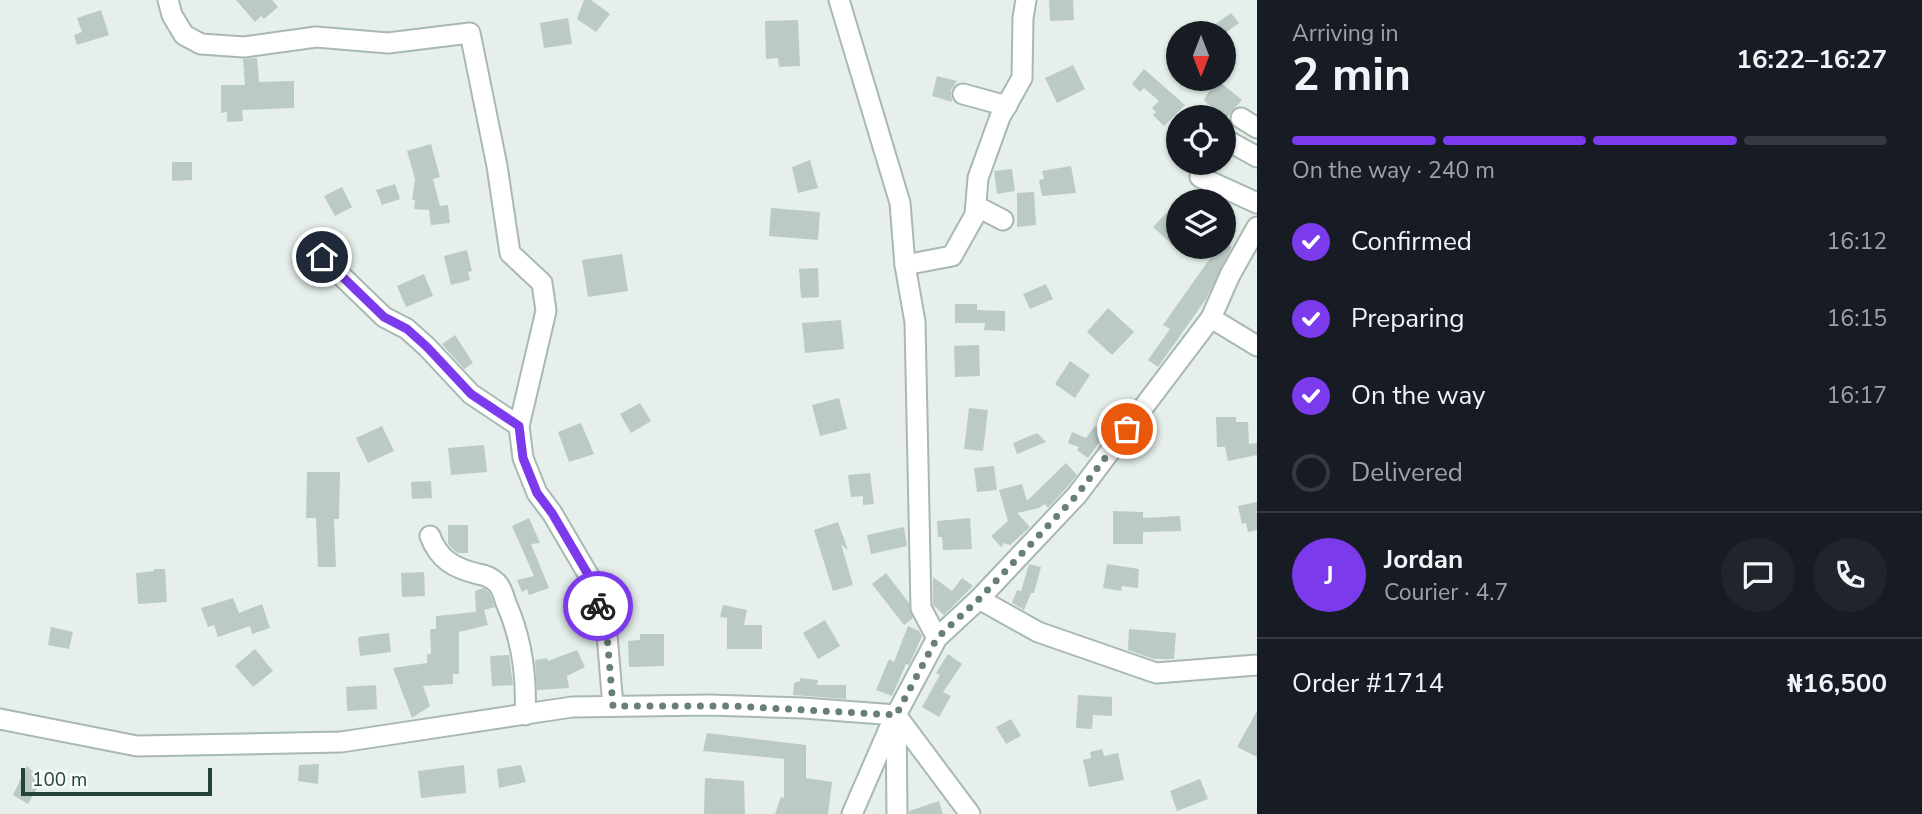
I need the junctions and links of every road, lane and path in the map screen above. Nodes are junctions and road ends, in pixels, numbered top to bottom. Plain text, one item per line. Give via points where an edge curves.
1 (168, 0) edge
2 (839, 0) edge
3 (1026, 0) edge
4 (963, 94) dead end
5 (1007, 106) junction
6 (1236, 145) edge
7 (1257, 157) edge
8 (1200, 177) dead end
9 (1257, 203) edge
10 (976, 206) junction
11 (1003, 220) dead end
12 (1257, 227) edge
13 (322, 257) dead end
14 (905, 265) junction
15 (1210, 318) junction
16 (1257, 346) edge
17 (519, 426) junction
18 (430, 536) dead end
19 (979, 599) junction
20 (937, 638) junction
21 (1257, 665) edge
22 (613, 706) junction
23 (525, 715) junction
24 (896, 715) junction
25 (0, 719) edge
26 (852, 814) edge
27 (897, 814) edge
28 (970, 814) edge

1 - 17 street via 184,35 201,44 244,47 316,37 388,43 470,33 510,253 542,283 546,311
2 - 14 street via 900,203
3 - 5 street via 1022,78
4 - 5 street
5 - 10 street via 978,178
6 - 7 street
8 - 9 street
10 - 11 street
10 - 14 street via 952,256
12 - 15 street
13 - 17 street via 384,317 427,347 471,394
14 - 20 street via 917,358 921,608
15 - 16 street
15 - 19 street via 1077,495
17 - 22 street via 523,458 537,493 589,576 607,635
18 - 23 street via 447,563 499,584 522,655
19 - 20 street
19 - 21 street via 1038,632 1156,673
20 - 24 street
22 - 23 street
22 - 24 street via 776,707
23 - 25 street via 341,742 137,746
24 - 26 street
24 - 27 street
24 - 28 street

